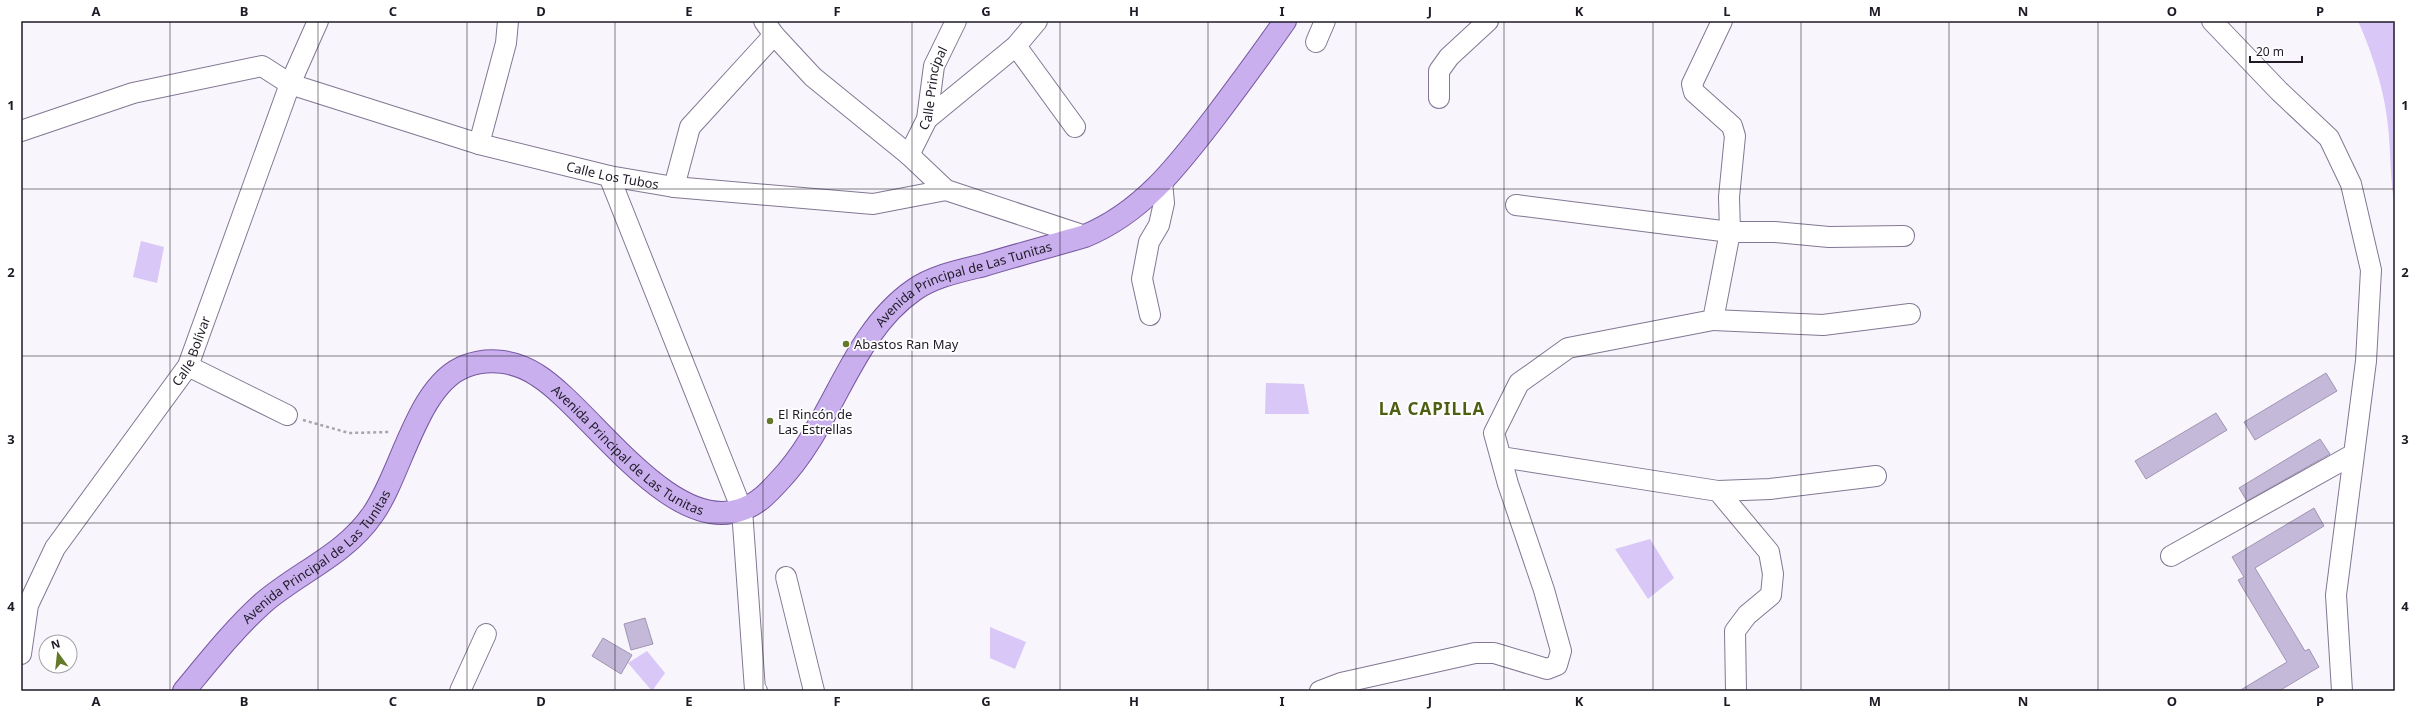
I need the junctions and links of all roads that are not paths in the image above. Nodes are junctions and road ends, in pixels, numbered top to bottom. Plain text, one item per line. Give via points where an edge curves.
1 (318, 21) edge
2 (508, 21) edge
3 (956, 21) edge
4 (1037, 21) edge
5 (1285, 21) edge
6 (1325, 21) edge
7 (1488, 21) edge
8 (1722, 21) edge
9 (2212, 21) edge
10 (769, 28) edge
11 (1316, 42) dead end
12 (1016, 46) junction
13 (290, 84) junction
14 (1439, 98) dead end
15 (927, 119) junction
16 (1075, 127) dead end
17 (21, 131) edge
18 (479, 144) junction
19 (909, 155) junction
20 (609, 176) junction
21 (1162, 182) junction
22 (674, 187) junction
23 (946, 190) junction
24 (1516, 205) dead end
25 (1730, 232) junction
26 (1085, 236) junction
27 (1904, 236) dead end
28 (1910, 314) dead end
29 (1150, 315) dead end
30 (1713, 320) junction
31 (188, 366) junction
32 (287, 415) road end
33 (2352, 455) junction
34 (1501, 457) junction
35 (1876, 476) dead end
36 (1718, 491) junction
37 (742, 510) junction
38 (2171, 556) dead end
39 (786, 577) dead end
40 (486, 634) dead end
41 (21, 654) edge
42 (184, 691) edge
43 (460, 691) edge
44 (757, 691) edge
45 (814, 691) edge
46 (1320, 691) edge
47 (1736, 691) edge
48 (2342, 691) edge

1 - 13 street, Calle Bolívar
2 - 18 street via 506,43
3 - 15 street, Calle Principal via 934,66
4 - 12 street
5 - 21 main road, Avenida Principal de Las Tunitas via 1173,172
6 - 11 street
7 - 14 street via 1448,57 1439,71
8 - 25 street via 1692,84 1694,92 1732,126 1736,136 1729,197
9 - 33 street via 2279,91 2329,138 2351,184 2371,270 2366,362
10 - 19 street via 813,78
10 - 22 street via 690,127
12 - 15 street
12 - 16 street
13 - 17 street, Calle Los Tubos via 262,66 133,93
13 - 18 street, Calle Los Tubos
13 - 31 street, Calle Bolívar
15 - 19 street, Calle Principal
18 - 20 street, Calle Los Tubos
19 - 23 street
20 - 22 street, Calle Los Tubos
20 - 37 street
21 - 26 main road, Avenida Principal de Las Tunitas via 1135,208 1101,230
21 - 29 street via 1164,203 1159,224 1150,242 1142,279
22 - 23 street, Calle Los Tubos via 873,204
23 - 26 street
24 - 25 street
25 - 27 street via 1775,232 1829,237
25 - 30 street
26 - 37 main road, Avenida Principal de Las Tunitas via 942,277 915,289 891,309 868,338 807,448 762,499
28 - 30 street via 1824,325
30 - 34 street via 1568,348 1519,383 1494,433
31 - 32 street
31 - 41 street, Calle Bolívar via 54,548 28,605
33 - 38 street
33 - 48 street via 2336,595
34 - 36 street
34 - 46 street via 1561,652 1557,664 1547,669 1494,653 1475,653 1341,683
35 - 36 street via 1770,489
36 - 47 street via 1769,552 1773,574 1771,595 1747,615 1735,631
37 - 42 main road, Avenida Principal de Las Tunitas via 726,514 702,510 670,495 620,453 538,375 517,365 497,361 468,365 446,375 434,390 412,432 385,496 352,540 264,603 218,650
37 - 44 street
39 - 45 street
40 - 43 street

